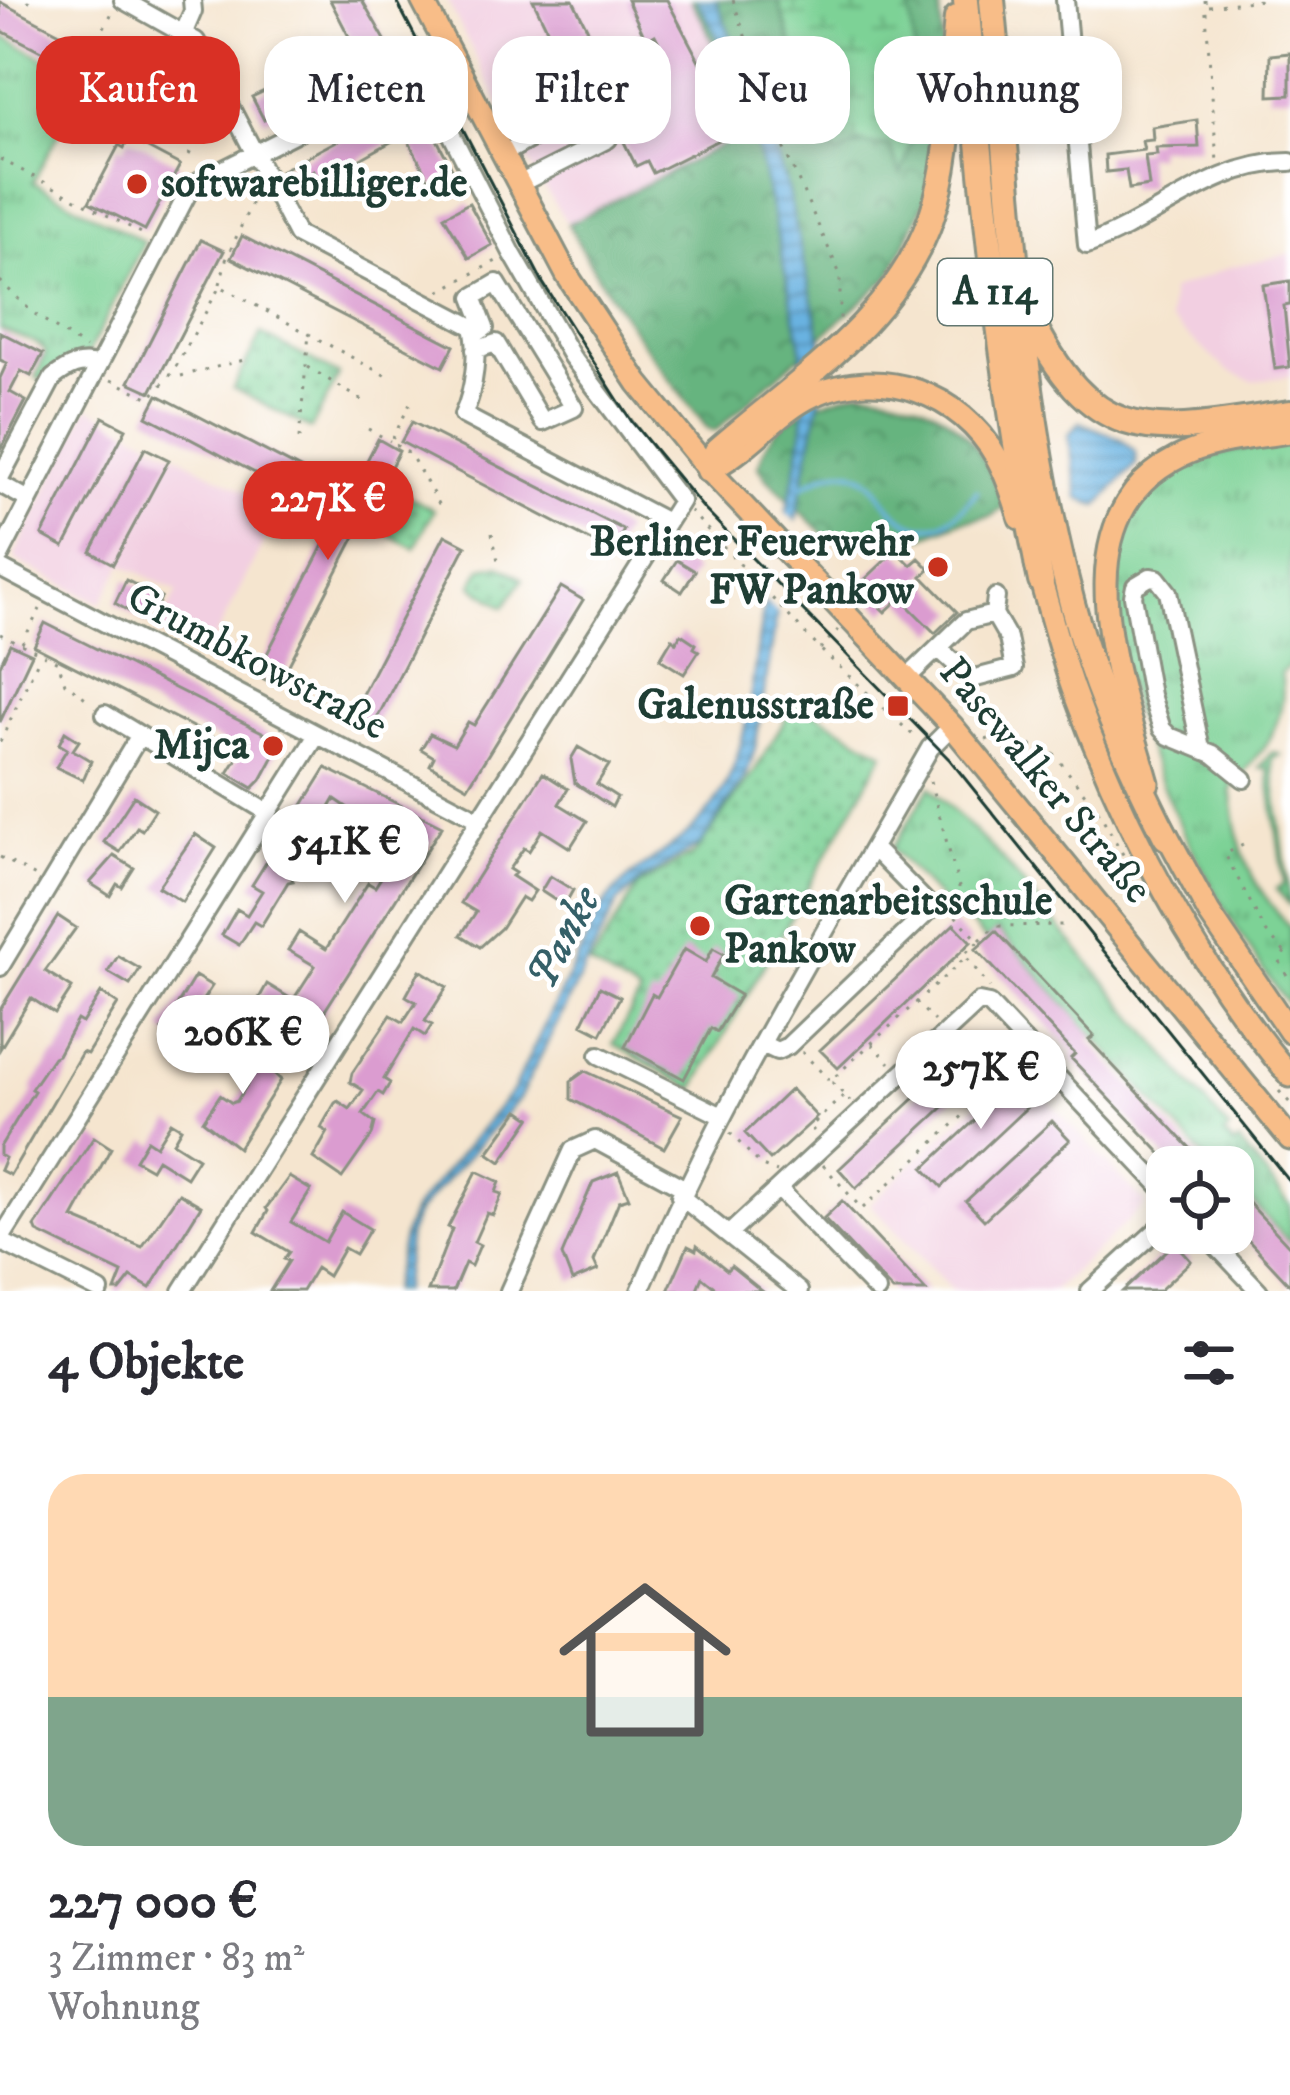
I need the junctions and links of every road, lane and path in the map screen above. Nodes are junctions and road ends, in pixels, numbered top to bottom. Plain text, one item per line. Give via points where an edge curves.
1 (121, 0) edge
2 (191, 0) edge
3 (422, 0) edge
4 (733, 0) edge
5 (962, 0) edge
6 (992, 0) edge
7 (1064, 0) edge
8 (1261, 0) edge
9 (1205, 3) edge
10 (184, 32) junction
11 (99, 36) edge
12 (194, 144) edge
13 (255, 153) junction
14 (189, 154) dead end
15 (503, 154) junction
16 (0, 160) edge
17 (1290, 162) edge
18 (265, 173) junction
19 (1218, 176) junction
20 (519, 184) junction
21 (148, 236) dead end
22 (512, 253) junction
23 (0, 280) edge
24 (220, 286) junction
25 (425, 299) junction
26 (1022, 300) junction
27 (840, 328) dead end
28 (310, 333) junction
29 (476, 342) junction
30 (248, 358) dead end
31 (97, 365) junction
32 (306, 366) junction
33 (181, 376) dead end
34 (390, 378) dead end
35 (363, 401) dead end
36 (410, 404) dead end
37 (1290, 413) edge
38 (368, 429) dead end
39 (1290, 432) edge
40 (299, 439) dead end
41 (392, 442) junction
42 (709, 470) junction
43 (0, 481) edge
44 (29, 500) junction
45 (686, 506) junction
46 (442, 509) dead end
47 (667, 522) junction
48 (492, 533) dead end
49 (499, 565) dead end
50 (1, 569) edge
51 (1041, 580) junction
52 (40, 608) dead end
53 (839, 629) dead end
54 (0, 634) edge
55 (21, 644) junction
56 (938, 648) junction
57 (820, 649) junction
58 (41, 654) junction
59 (907, 678) junction
60 (105, 714) joint
61 (952, 726) junction
62 (317, 734) junction
63 (985, 740) dead end
64 (0, 742) edge
65 (136, 743) junction
66 (930, 748) junction
67 (1202, 748) junction
68 (930, 779) dead end
69 (1244, 779) dead end
70 (268, 813) junction
71 (480, 820) junction
72 (1166, 837) junction
73 (1243, 845) dead end
74 (873, 848) junction
75 (0, 857) edge
76 (38, 877) dead end
77 (1140, 886) dead end
78 (1064, 925) dead end
79 (979, 941) junction
80 (1285, 952) junction
81 (966, 957) junction
82 (1290, 958) edge
83 (0, 967) edge
84 (1290, 981) edge
85 (914, 1001) junction
86 (985, 1002) junction
87 (1290, 1032) edge
88 (953, 1034) junction
89 (871, 1042) junction
90 (762, 1044) junction
91 (800, 1050) dead end
92 (1033, 1051) junction
93 (599, 1055) dead end
94 (902, 1074) junction
95 (1003, 1079) junction
96 (830, 1081) junction
97 (1283, 1082) edge
98 (844, 1095) junction
99 (1290, 1103) edge
100 (860, 1112) junction
101 (726, 1124) junction
102 (1290, 1139) edge
103 (826, 1144) junction
104 (822, 1164) dead end
105 (1146, 1171) edge
106 (783, 1185) junction
107 (682, 1192) junction
108 (729, 1234) junction
109 (0, 1240) edge
110 (1146, 1240) edge
111 (1224, 1254) edge
112 (100, 1291) edge
113 (182, 1291) edge
114 (509, 1291) edge
115 (640, 1291) edge
116 (800, 1291) edge
117 (877, 1291) edge
118 (1090, 1291) edge
119 (1259, 1291) edge

1 - 10 street
1 - 11 path
2 - 10 street
3 - 15 main road, Pasewalker Straße
4 - 27 path via 781,142 841,274
5 - 42 highway via 939,189 916,250 878,310 717,451
5 - 51 highway, A 114 via 1014,452
6 - 26 highway, A 114
7 - 19 street via 1087,245
8 - 9 path
9 - 19 path
10 - 13 street
12 - 14 path
13 - 18 street
13 - 22 street via 419,71
13 - 31 street via 192,185
15 - 20 main road, Pasewalker Straße
15 - 20 street via 590,106 608,139
16 - 21 path
17 - 19 street
18 - 24 path
18 - 25 street via 297,235
20 - 42 main road, Pasewalker Straße via 608,339
22 - 25 path
22 - 45 street via 572,357
23 - 31 path
24 - 28 path
24 - 31 path via 150,398
25 - 29 street via 467,322
26 - 37 highway via 1066,381 1109,415 1180,428
26 - 72 highway, A 114 via 1038,445 1080,634 1116,737
28 - 32 path
28 - 34 path
29 - 29 street via 485,328 473,297 497,284 574,408 544,422 496,343
29 - 47 street via 463,415
30 - 33 path
31 - 43 street via 53,377
31 - 44 street
32 - 35 path
32 - 40 path
36 - 41 path
38 - 41 path
39 - 72 main road via 1180,456 1141,488 1116,527 1103,583 1107,625
41 - 46 path via 410,454
42 - 51 main road via 812,396 867,384 922,390 946,403 996,455
42 - 59 main road, Pasewalker Straße
43 - 44 street
44 - 50 street
45 - 47 street
45 - 57 path
47 - 71 street
48 - 49 path
50 - 62 street, Grumbkowstraße
51 - 97 main road via 1081,709 1143,847
52 - 55 path
53 - 57 path
54 - 55 path
55 - 58 path
56 - 56 street via 972,679 1014,668 995,606
56 - 59 street
57 - 66 path
58 - 60 path
58 - 64 path
59 - 61 main road, Pasewalker Straße
60 - 65 street
61 - 66 street
61 - 102 main road, Pasewalker Straße
62 - 70 street
62 - 71 street, Grumbkowstraße
63 - 77 path via 1001,734 1054,754 1099,812
65 - 70 street
65 - 83 street
66 - 74 street
67 - 67 street via 1162,729 1151,695 1132,596 1150,577 1168,592
67 - 69 street
68 - 79 path via 959,887 950,910
70 - 109 street
71 - 113 street
72 - 87 main road
73 - 80 path via 1225,854
74 - 90 street
74 - 90 street via 932,908 788,1046
75 - 76 path
78 - 79 path via 995,926
79 - 81 path
80 - 82 path
80 - 84 path via 1279,960
81 - 85 path
81 - 86 path via 991,985
85 - 88 path
85 - 89 path
86 - 88 street
86 - 92 street
88 - 94 street
88 - 95 path
89 - 94 path
89 - 96 path
90 - 101 street
91 - 96 path
92 - 95 path
92 - 105 street
93 - 101 street
94 - 100 street
95 - 104 path via 862,1209
96 - 98 path
97 - 99 path
98 - 100 path
98 - 103 path via 810,1127
100 - 103 street
101 - 106 path
101 - 107 street
103 - 106 street
106 - 108 street
106 - 117 street
107 - 108 street
107 - 114 street via 595,1140 573,1150
107 - 115 street
108 - 116 street
109 - 112 street
110 - 118 street
111 - 119 street

